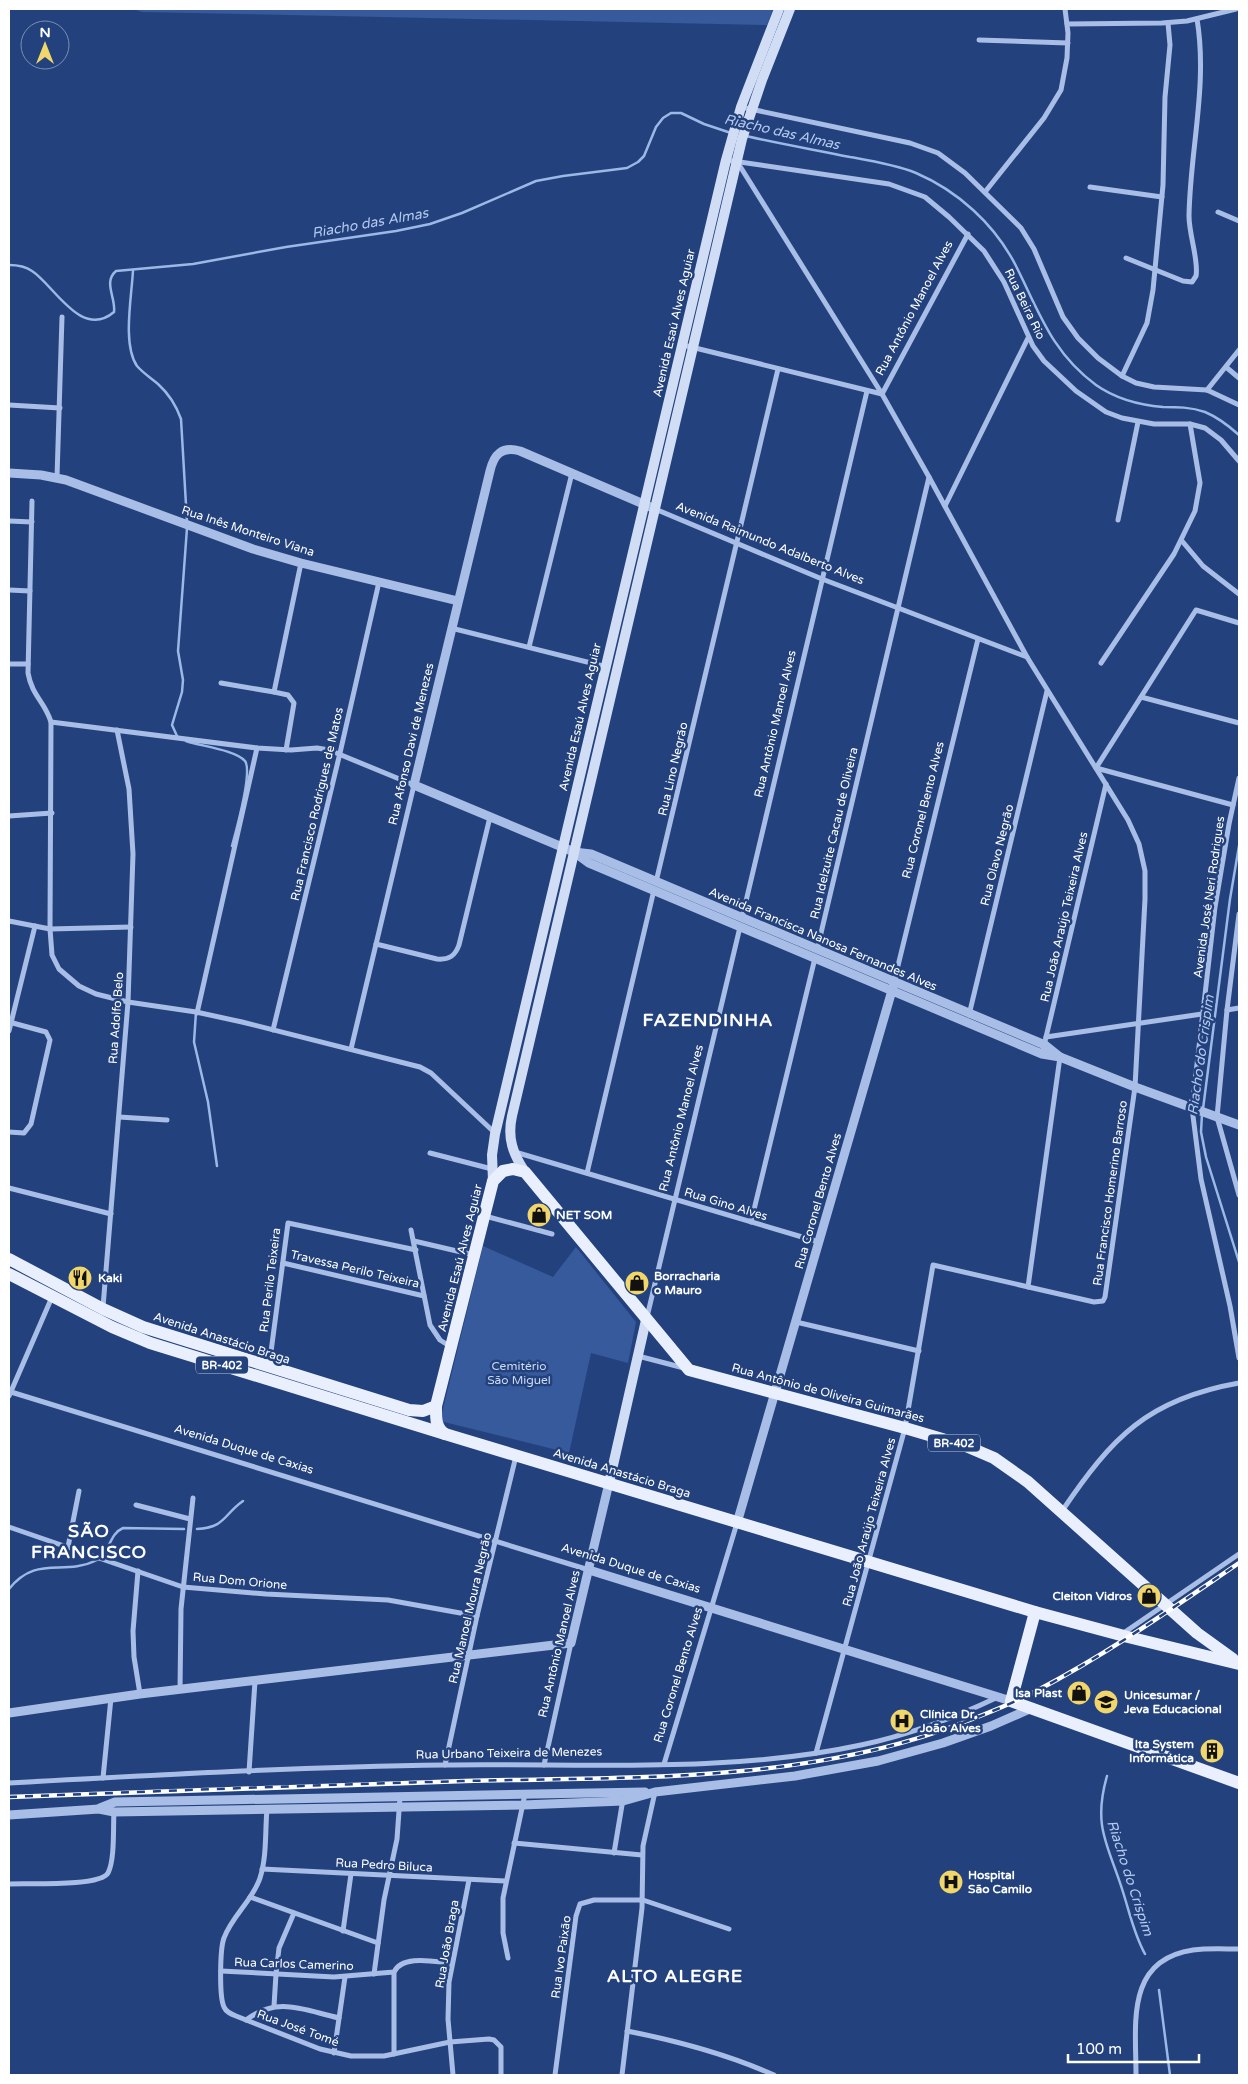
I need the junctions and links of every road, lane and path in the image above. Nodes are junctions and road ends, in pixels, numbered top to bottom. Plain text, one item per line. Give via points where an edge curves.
1 (779, 9) edge
2 (790, 9) edge
3 (1066, 9) edge
4 (1236, 9) edge
5 (1197, 19) junction
6 (1168, 23) junction
7 (1067, 24) junction
8 (979, 40) dead end
9 (1068, 43) junction
10 (746, 108) junction
11 (732, 161) junction
12 (1090, 187) dead end
13 (985, 192) junction
14 (1162, 197) junction
15 (1218, 212) dead end
16 (1239, 221) edge
17 (968, 234) junction
18 (1126, 258) dead end
19 (1156, 270) junction
20 (62, 317) dead end
21 (1028, 338) junction
22 (682, 345) junction
23 (693, 347) junction
24 (1239, 350) edge
25 (1226, 367) junction
26 (778, 369) junction
27 (1122, 376) junction
28 (1239, 378) edge
29 (1207, 390) junction
30 (867, 391) junction
31 (882, 394) junction
32 (9, 405) edge
33 (1239, 406) edge
34 (60, 408) junction
35 (1138, 422) junction
36 (1190, 424) junction
37 (505, 449) joint
38 (1239, 460) edge
39 (9, 473) edge
40 (572, 473) junction
41 (57, 477) junction
42 (929, 477) junction
43 (32, 501) dead end
44 (645, 504) junction
45 (945, 506) junction
46 (655, 509) junction
47 (1118, 520) dead end
48 (9, 521) edge
49 (32, 522) junction
50 (1182, 541) junction
51 (736, 543) junction
52 (301, 563) junction
53 (822, 579) junction
54 (379, 582) junction
55 (9, 590) edge
56 (30, 591) junction
57 (1239, 594) edge
58 (458, 601) junction
59 (898, 609) junction
60 (1239, 622) edge
61 (452, 628) junction
62 (978, 639) junction
63 (529, 647) junction
64 (1027, 657) junction
65 (1101, 663) dead end
66 (9, 664) edge
67 (28, 664) junction
68 (612, 668) junction
69 (220, 683) dead end
70 (1047, 691) junction
71 (274, 692) junction
72 (1141, 697) junction
73 (51, 722) junction
74 (1239, 723) edge
75 (117, 730) junction
76 (257, 748) junction
77 (286, 750) junction
78 (340, 753) junction
79 (1096, 768) junction
80 (1239, 778) edge
81 (1106, 784) junction
82 (414, 785) junction
83 (1233, 805) junction
84 (52, 813) junction
85 (9, 816) edge
86 (490, 817) junction
87 (563, 848) junction
88 (574, 852) junction
89 (655, 886) junction
90 (1239, 914) edge
91 (9, 921) edge
92 (741, 923) junction
93 (35, 926) junction
94 (131, 927) junction
95 (50, 929) junction
96 (376, 944) junction
97 (816, 954) junction
98 (893, 987) junction
99 (529, 991) junction
100 (541, 994) junction
101 (128, 1002) junction
102 (1239, 1008) edge
103 (1227, 1010) junction
104 (197, 1012) junction
105 (970, 1014) junction
106 (1202, 1014) junction
107 (10, 1022) edge
108 (967, 1023) junction
109 (1139, 1023) junction
110 (273, 1030) junction
111 (9, 1031) edge
112 (1044, 1046) junction
113 (351, 1049) junction
114 (1060, 1056) junction
115 (1135, 1087) junction
116 (1192, 1108) junction
117 (119, 1117) junction
118 (1217, 1117) junction
119 (167, 1120) dead end
120 (1239, 1124) edge
121 (9, 1132) edge
122 (495, 1134) junction
123 (513, 1151) junction
124 (430, 1153) dead end
125 (525, 1172) junction
126 (587, 1173) junction
127 (492, 1175) junction
128 (9, 1188) edge
129 (1239, 1195) edge
130 (675, 1199) junction
131 (111, 1214) junction
132 (484, 1216) junction
133 (751, 1222) junction
134 (411, 1230) dead end
135 (552, 1234) dead end
136 (414, 1241) junction
137 (819, 1242) junction
138 (416, 1250) junction
139 (474, 1255) junction
140 (9, 1260) edge
141 (282, 1263) junction
142 (9, 1274) edge
143 (1028, 1287) junction
144 (424, 1296) junction
145 (52, 1297) junction
146 (103, 1309) junction
147 (646, 1320) junction
148 (796, 1322) junction
149 (176, 1344) junction
150 (452, 1347) junction
151 (919, 1351) junction
152 (638, 1356) junction
153 (1239, 1358) edge
154 (689, 1370) junction
155 (268, 1373) junction
156 (1239, 1383) edge
157 (775, 1393) junction
158 (10, 1394) edge
159 (436, 1406) junction
160 (904, 1428) junction
161 (445, 1434) junction
162 (516, 1456) junction
163 (609, 1484) junction
164 (79, 1491) dead end
165 (193, 1498) dead end
166 (136, 1505) dead end
167 (1062, 1512) junction
168 (190, 1519) junction
169 (737, 1522) junction
170 (9, 1527) edge
171 (495, 1541) junction
172 (68, 1547) junction
173 (1239, 1554) edge
174 (868, 1562) junction
175 (589, 1570) junction
176 (138, 1571) junction
177 (183, 1586) junction
178 (712, 1607) junction
179 (1167, 1607) junction
180 (1035, 1612) junction
181 (477, 1616) junction
182 (1119, 1635) junction
183 (572, 1643) junction
184 (845, 1648) junction
185 (469, 1654) junction
186 (1239, 1663) edge
187 (255, 1682) junction
188 (180, 1690) junction
189 (140, 1694) junction
190 (111, 1698) junction
191 (1005, 1699) junction
192 (1032, 1708) junction
193 (9, 1713) edge
194 (816, 1753) junction
195 (664, 1764) junction
196 (445, 1765) junction
197 (544, 1765) junction
198 (249, 1772) junction
199 (103, 1778) junction
200 (9, 1783) edge
201 (1239, 1783) edge
202 (624, 1791) junction
203 (655, 1792) junction
204 (525, 1794) junction
205 (400, 1797) junction
206 (268, 1798) junction
207 (623, 1801) junction
208 (523, 1805) junction
209 (114, 1807) junction
210 (400, 1807) junction
211 (267, 1808) junction
212 (9, 1815) edge
213 (514, 1843) junction
214 (614, 1853) junction
215 (642, 1855) junction
216 (262, 1869) junction
217 (351, 1874) junction
218 (389, 1876) junction
219 (469, 1880) junction
220 (505, 1881) junction
221 (9, 1884) edge
222 (250, 1897) junction
223 (643, 1900) junction
224 (294, 1913) junction
225 (730, 1929) dead end
226 (343, 1931) junction
227 (378, 1943) junction
228 (1239, 1949) edge
229 (508, 1958) dead end
230 (452, 1963) junction
231 (221, 1971) junction
232 (394, 1972) junction
233 (276, 1974) junction
234 (374, 1974) junction
235 (345, 1977) junction
236 (274, 2006) junction
237 (339, 2018) junction
238 (246, 2020) junction
239 (627, 2031) junction
240 (450, 2042) junction
241 (334, 2053) junction
242 (394, 2054) junction
243 (453, 2075) edge
244 (502, 2075) edge
245 (555, 2075) edge
246 (622, 2075) edge
247 (774, 2075) edge
248 (1136, 2075) edge

1 - 10 main road, Avenida Esaú Alves Aguiar
2 - 10 main road, Avenida Esaú Alves Aguiar
3 - 7 street
4 - 5 street
5 - 6 street
5 - 19 street via 1201,79 1189,214 1196,276 1192,282 1183,281
6 - 7 street
6 - 14 street via 1170,45
7 - 9 street
8 - 9 street
9 - 13 street via 1065,76 1054,103
10 - 11 main road, Avenida Esaú Alves Aguiar
10 - 13 street via 929,149 956,165
11 - 17 street, Rua Beira Rio via 902,188 925,197
11 - 22 main road, Avenida Esaú Alves Aguiar
11 - 23 main road, Avenida Esaú Alves Aguiar
11 - 31 street, Rua Francisco Homerino Barroso
12 - 14 street
13 - 27 street via 1030,241 1057,307 1070,328 1098,358
14 - 19 street
15 - 16 street
17 - 21 street, Rua Beira Rio via 998,271
17 - 31 street, Rua Antônio Manoel Alves
18 - 19 street
19 - 27 street via 1147,322
20 - 34 street
21 - 35 street, Rua Beira Rio via 1044,360 1090,402 1106,412
21 - 45 street
22 - 23 street
22 - 44 main road, Avenida Esaú Alves Aguiar
23 - 26 street
23 - 46 main road, Avenida Esaú Alves Aguiar
24 - 25 street
25 - 28 street
25 - 29 street
26 - 30 street
26 - 51 street, Rua Lino Negrão
27 - 29 street via 1154,387
29 - 33 street
30 - 31 street
30 - 53 street, Rua Antônio Manoel Alves
31 - 42 street, Rua Francisco Homerino Barroso
32 - 34 street
34 - 41 street
35 - 36 street, Rua Beira Rio
35 - 47 street
36 - 38 street, Rua Beira Rio via 1212,432
36 - 50 street via 1199,467 1200,492
37 - 40 street, Avenida Raimundo Adalberto Alves via 520,451
37 - 58 street, Rua Afonso Davi de Menezes via 491,464
39 - 41 street, Rua Inês Monteiro Viana
40 - 44 street, Avenida Raimundo Adalberto Alves
40 - 63 street
41 - 52 street, Rua Inês Monteiro Viana via 193,528
42 - 45 street, Rua Francisco Homerino Barroso
42 - 59 street, Rua Idelzuite Cacau de Oliveira
43 - 49 street
44 - 46 street, Avenida Raimundo Adalberto Alves
44 - 68 main road, Avenida Esaú Alves Aguiar
45 - 64 street, Rua Francisco Homerino Barroso
46 - 51 street, Avenida Raimundo Adalberto Alves
46 - 68 main road, Avenida Esaú Alves Aguiar
48 - 49 street
49 - 56 street
50 - 57 street via 1203,566
50 - 65 street
51 - 53 street, Avenida Raimundo Adalberto Alves
51 - 89 street, Rua Lino Negrão
52 - 54 street, Rua Inês Monteiro Viana
52 - 71 street
53 - 59 street, Avenida Raimundo Adalberto Alves
53 - 92 street, Rua Antônio Manoel Alves
54 - 58 street, Rua Inês Monteiro Viana
54 - 78 street, Rua Francisco Rodrigues de Matos
55 - 56 street
56 - 67 street
58 - 61 street, Rua Afonso Davi de Menezes
59 - 62 street, Avenida Raimundo Adalberto Alves
59 - 97 street, Rua Idelzuite Cacau de Oliveira
60 - 72 street via 1196,610
61 - 63 street
61 - 82 street, Rua Afonso Davi de Menezes
62 - 64 street, Avenida Raimundo Adalberto Alves
62 - 98 street, Rua Coronel Bento Alves
63 - 68 street
64 - 70 street, Rua Francisco Homerino Barroso
66 - 67 street
67 - 73 street via 32,688
68 - 87 main road, Avenida Esaú Alves Aguiar
68 - 88 main road, Avenida Esaú Alves Aguiar
69 - 71 street
70 - 79 street, Rua Francisco Homerino Barroso
70 - 105 street, Rua Olavo Negrão
71 - 77 street via 288,695 294,703
72 - 74 street
72 - 79 street
73 - 75 street, Avenida Francisca Nanosa Fernandes Alves
73 - 84 street
75 - 76 street, Avenida Francisca Nanosa Fernandes Alves
75 - 94 street, Rua Adolfo Belo via 132,814
76 - 77 street, Avenida Francisca Nanosa Fernandes Alves
76 - 104 street
77 - 78 street, Avenida Francisca Nanosa Fernandes Alves via 317,748
78 - 82 street, Avenida Francisca Nanosa Fernandes Alves
78 - 110 street, Rua Francisco Rodrigues de Matos
79 - 81 street, Rua Francisco Homerino Barroso
79 - 83 street
80 - 83 street, Avenida José Neri Rodrigues
81 - 109 street, Rua Francisco Homerino Barroso via 1139,844 1144,871
81 - 112 street, Rua João Araújo Teixeira Alves
82 - 86 street, Avenida Francisca Nanosa Fernandes Alves
82 - 96 street, Rua Afonso Davi de Menezes
83 - 106 street, Avenida José Neri Rodrigues via 1216,899
84 - 85 street
84 - 95 street
86 - 87 street, Avenida Francisca Nanosa Fernandes Alves
86 - 96 street via 459,945 453,955 437,959
87 - 88 street, Avenida Francisca Nanosa Fernandes Alves
87 - 99 main road, Avenida Esaú Alves Aguiar
88 - 89 street, Avenida Francisca Nanosa Fernandes Alves via 589,863
88 - 100 main road, Avenida Esaú Alves Aguiar
89 - 92 street, Avenida Francisca Nanosa Fernandes Alves
89 - 126 street, Rua Lino Negrão
90 - 103 street
91 - 93 street
92 - 97 street, Avenida Francisca Nanosa Fernandes Alves
92 - 130 street, Rua Antônio Manoel Alves
93 - 95 street
93 - 107 street
94 - 95 street
94 - 101 street, Rua Adolfo Belo
95 - 101 street via 52,955 65,975 96,994
96 - 113 street, Rua Afonso Davi de Menezes
97 - 98 street, Avenida Francisca Nanosa Fernandes Alves
97 - 133 street, Rua Idelzuite Cacau de Oliveira
98 - 105 street, Avenida Francisca Nanosa Fernandes Alves
98 - 108 street, Avenida Francisca Nanosa Fernandes Alves
98 - 137 street, Rua Coronel Bento Alves
99 - 100 main road
99 - 122 main road, Avenida Esaú Alves Aguiar
100 - 123 main road, Avenida Esaú Alves Aguiar via 510,1124
101 - 104 street
101 - 117 street, Rua Adolfo Belo
102 - 103 street
103 - 118 street
104 - 110 street
105 - 108 street, Rua Olavo Negrão
105 - 112 street, Avenida Francisca Nanosa Fernandes Alves
106 - 109 street
106 - 116 street, Avenida José Neri Rodrigues
107 - 111 street
107 - 121 street via 46,1032 50,1043 31,1124 24,1133
108 - 112 street, Avenida Francisca Nanosa Fernandes Alves
109 - 112 street
109 - 115 street, Rua Francisco Homerino Barroso
110 - 113 street
112 - 114 street, Avenida Francisca Nanosa Fernandes Alves
113 - 122 street via 406,1062 431,1073
114 - 115 street, Avenida Francisca Nanosa Fernandes Alves
114 - 143 street
115 - 116 street, Avenida Francisca Nanosa Fernandes Alves
115 - 143 street, Rua Francisco Homerino Barroso via 1103,1301 1094,1302
116 - 118 street, Avenida Francisca Nanosa Fernandes Alves
116 - 153 street, Avenida José Neri Rodrigues via 1201,1179
117 - 119 street
117 - 131 street, Rua Adolfo Belo
118 - 120 street, Avenida Francisca Nanosa Fernandes Alves
118 - 129 street
122 - 123 main road
122 - 127 main road, Avenida Esaú Alves Aguiar
123 - 125 main road, Avenida Esaú Alves Aguiar
123 - 126 street, Rua Gino Alves
124 - 127 street
125 - 127 main road via 508,1169
125 - 147 main road
126 - 130 street, Rua Gino Alves
127 - 132 main road, Avenida Esaú Alves Aguiar
128 - 131 street
130 - 133 street, Rua Gino Alves
130 - 147 street, Rua Antônio Manoel Alves
131 - 146 street, Rua Adolfo Belo
132 - 135 street
132 - 139 main road, Avenida Esaú Alves Aguiar
133 - 137 street, Rua Gino Alves
134 - 136 street
136 - 138 street
136 - 139 street
137 - 148 street, Rua Coronel Bento Alves
138 - 141 street, Rua Perilo Teixeira via 288,1223
138 - 144 street
139 - 150 main road, Avenida Esaú Alves Aguiar
140 - 146 main road, Avenida Anastácio Braga / BR-402
141 - 144 street, Travessa Perilo Teixeira
141 - 155 street, Rua Perilo Teixeira
142 - 145 main road, Avenida Anastácio Braga / BR-402
143 - 151 street, Rua João Araújo Teixeira Alves via 933,1265
144 - 150 street via 432,1331
145 - 149 main road, Avenida Anastácio Braga / BR-402 via 129,1335
145 - 158 street
146 - 149 main road, Avenida Anastácio Braga / BR-402
147 - 152 main road, Rua Antônio Manoel Alves
147 - 154 main road
148 - 151 street
148 - 157 street, Rua Coronel Bento Alves
149 - 155 main road, Avenida Anastácio Braga / BR-402
150 - 159 main road, Avenida Esaú Alves Aguiar
151 - 160 street, Rua João Araújo Teixeira Alves
152 - 154 street, Rua Antônio de Oliveira Guimarães
152 - 163 main road, Rua Antônio Manoel Alves
154 - 157 main road, Rua Antônio de Oliveira Guimarães / BR-402
155 - 159 main road, Avenida Anastácio Braga / BR-402 via 409,1410 423,1411
155 - 161 main road, Avenida Anastácio Braga / BR-402
156 - 167 street via 1189,1395 1142,1420 1098,1459
157 - 160 main road, Rua Antônio de Oliveira Guimarães / BR-402
157 - 169 street, Rua Coronel Bento Alves
158 - 171 street, Avenida Duque de Caxias
159 - 161 main road, Avenida Esaú Alves Aguiar via 437,1424
160 - 167 main road, Rua Antônio de Oliveira Guimarães / BR-402 via 966,1446 994,1458
160 - 174 street, Rua João Araújo Teixeira Alves
161 - 162 main road, Avenida Anastácio Braga / BR-402
162 - 163 main road, Avenida Anastácio Braga / BR-402
162 - 171 street, Rua Manoel Moura Negrão
163 - 169 main road, Avenida Anastácio Braga / BR-402
163 - 175 street, Rua Antônio Manoel Alves
164 - 172 street
165 - 168 street
166 - 168 street
167 - 179 main road, Rua Antônio de Oliveira Guimarães / BR-402
168 - 177 street
169 - 174 main road, Avenida Anastácio Braga / BR-402
169 - 178 street, Rua Coronel Bento Alves
170 - 172 street, Rua Dom Orione
171 - 175 street, Avenida Duque de Caxias
171 - 181 street, Rua Manoel Moura Negrão
172 - 176 street, Rua Dom Orione
173 - 179 street
174 - 180 main road, Avenida Anastácio Braga / BR-402
174 - 184 street, Rua João Araújo Teixeira Alves
175 - 178 street, Avenida Duque de Caxias
175 - 183 street, Rua Antônio Manoel Alves
176 - 177 street, Rua Dom Orione
176 - 189 street via 133,1631
177 - 181 street, Rua Dom Orione via 388,1600
177 - 188 street via 179,1636
178 - 184 street, Avenida Duque de Caxias
178 - 195 street, Rua Coronel Bento Alves
179 - 182 street
179 - 186 main road, Avenida Anastácio Braga / BR-402 via 1212,1646
180 - 182 main road, Avenida Anastácio Braga
180 - 191 main road
181 - 185 street, Rua Manoel Moura Negrão
182 - 186 main road, Avenida Anastácio Braga
183 - 185 street
183 - 197 street, Rua Antônio Manoel Alves
184 - 191 street, Avenida Duque de Caxias
184 - 194 street, Rua João Araújo Teixeira Alves
185 - 187 street
185 - 196 street, Rua Manoel Moura Negrão
187 - 188 street
187 - 198 street
188 - 189 street
189 - 190 street
190 - 193 street
190 - 199 street
191 - 192 main road, Avenida Duque de Caxias
191 - 194 street, Rua Urbano Teixeira de Menezes via 914,1731
192 - 201 main road, Avenida Duque de Caxias
192 - 203 street via 943,1743 878,1761 788,1777
194 - 195 street, Rua Urbano Teixeira de Menezes
195 - 197 street, Rua Urbano Teixeira de Menezes
196 - 197 street, Rua Urbano Teixeira de Menezes
196 - 198 street, Rua Urbano Teixeira de Menezes
198 - 199 street, Rua Urbano Teixeira de Menezes
199 - 200 street, Rua Urbano Teixeira de Menezes
202 - 203 street
202 - 204 street
202 - 207 street
203 - 207 street
203 - 215 street
204 - 205 street
204 - 208 street
205 - 206 street
205 - 210 street
206 - 209 street
206 - 211 street
207 - 208 street
207 - 214 street
208 - 210 street
208 - 213 street
209 - 211 street
209 - 212 street
209 - 221 street via 111,1862 107,1875 102,1879
210 - 211 street
210 - 218 street
211 - 216 street
213 - 214 street
213 - 220 street
214 - 215 street
215 - 223 street
216 - 217 street, Rua Pedro Biluca
216 - 222 street
217 - 218 street, Rua Pedro Biluca
217 - 226 street
218 - 219 street, Rua Pedro Biluca
218 - 227 street
219 - 220 street, Rua Pedro Biluca
219 - 230 street, Rua João Braga
220 - 229 street via 502,1915
222 - 224 street
222 - 231 street via 224,1938
223 - 225 street, Rua Ivo Paixão
223 - 239 street
223 - 245 street, Rua Ivo Paixão via 594,1900 584,1902 578,1908
224 - 226 street
224 - 233 street via 280,1948
226 - 227 street
227 - 234 street
228 - 248 street via 1200,1950 1171,1956 1150,1970 1139,1994
230 - 232 street, Rua Carlos Camerino via 410,1961 398,1965
230 - 240 street, Rua João Braga via 448,1999
231 - 233 street, Rua Carlos Camerino
231 - 238 street, Rua José Tomé via 223,2006 229,2013
232 - 234 street, Rua Carlos Camerino
232 - 242 street
233 - 235 street, Rua Carlos Camerino
233 - 236 street
234 - 235 street, Rua Carlos Camerino
235 - 237 street
236 - 237 street via 290,2006
236 - 238 street
237 - 241 street
238 - 241 street, Rua José Tomé
239 - 246 street
239 - 247 street via 701,2048
240 - 242 street, Rua José Tomé
240 - 243 street, Rua João Braga
240 - 244 street, Rua José Tomé via 489,2039 498,2043 502,2051
241 - 242 street, Rua José Tomé via 363,2057

